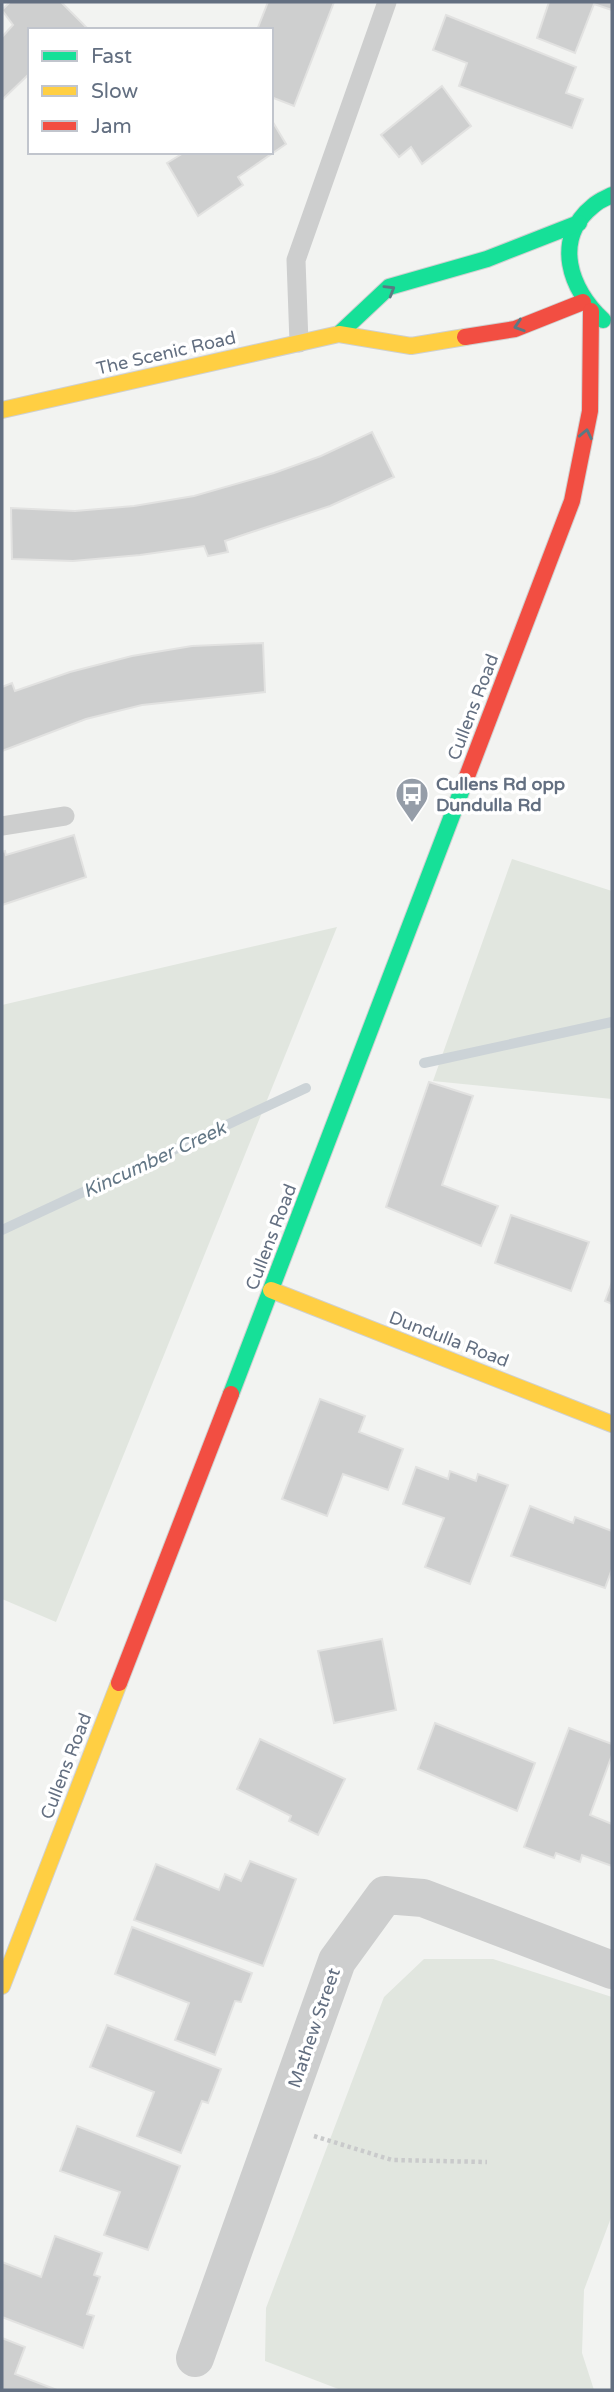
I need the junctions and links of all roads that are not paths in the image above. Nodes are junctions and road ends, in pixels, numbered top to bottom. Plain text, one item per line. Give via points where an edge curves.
1 (387, 2) edge
2 (610, 195) edge
3 (579, 223) junction
4 (587, 307) junction
5 (612, 324) edge
6 (339, 334) junction
7 (299, 343) junction
8 (2, 410) edge
9 (599, 456) dead end
10 (572, 501) junction
11 (65, 816) dead end
12 (2, 826) edge
13 (271, 1290) junction
14 (612, 1424) edge
15 (612, 1970) edge
16 (2, 1986) edge
17 (195, 2358) dead end

1 - 7 lane via 296,260
2 - 3 main road
3 - 4 main road via 570,243 568,264 573,284
6 -> 3 main road via 389,287 487,258
4 - 5 main road
4 -> 6 main road, The Scenic Road via 515,329 411,346
10 -> 4 main road, Cullens Road via 590,411
6 - 7 main road, The Scenic Road
7 - 8 main road, The Scenic Road
9 - 10 main road, Cullens Road
10 - 13 main road, Cullens Road
11 - 12 lane
13 - 14 main road, Dundulla Road
13 - 16 main road, Cullens Road
15 - 17 street, Mathew Street via 423,1898 385,1895 337,1961

